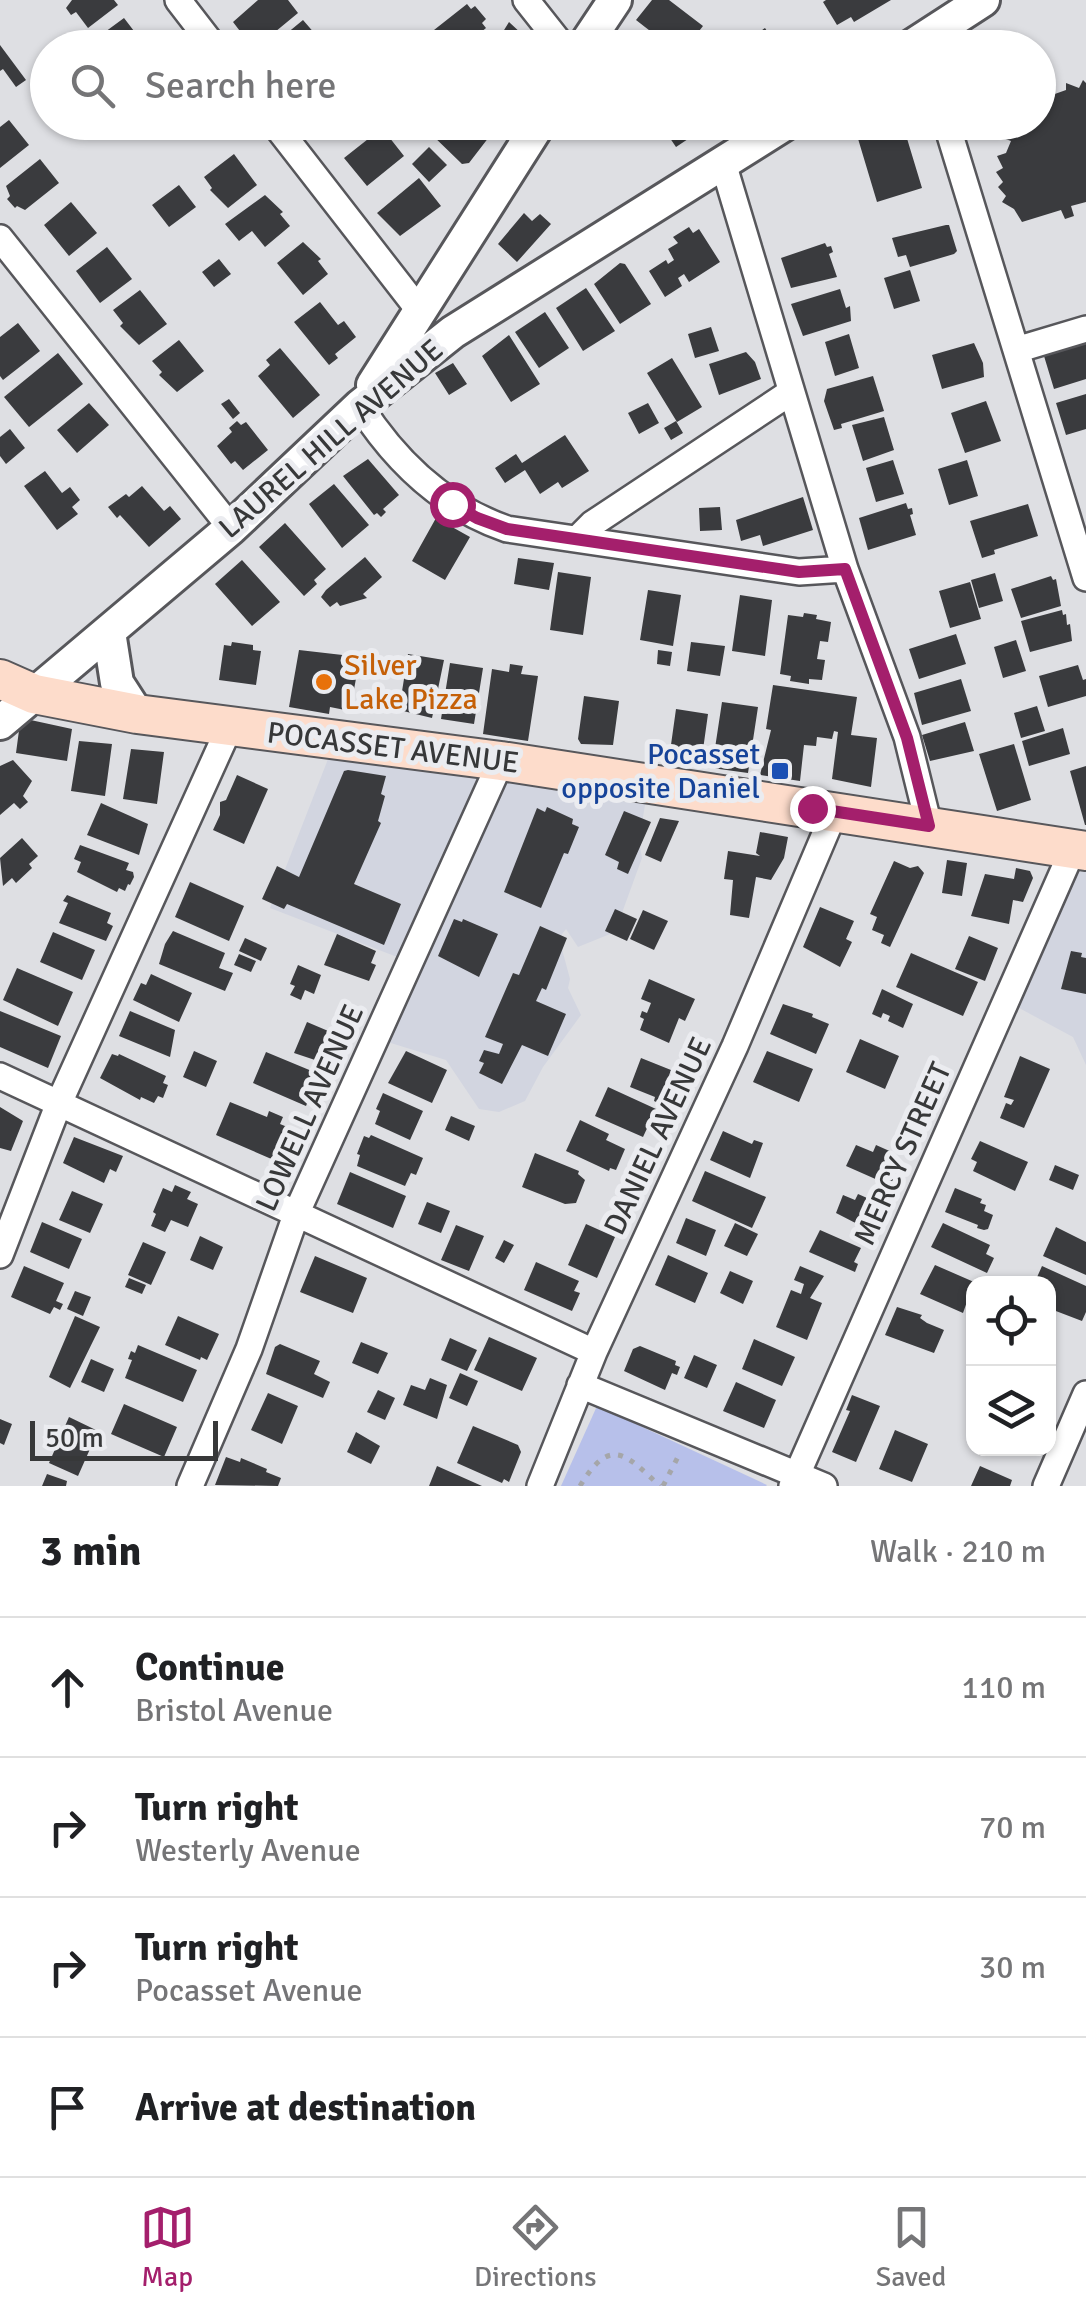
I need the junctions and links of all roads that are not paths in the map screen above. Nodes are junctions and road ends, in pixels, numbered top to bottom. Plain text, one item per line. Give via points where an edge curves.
1 (178, 0) edge
2 (526, 0) edge
3 (614, 0) edge
4 (982, 0) edge
5 (201, 30) edge
6 (550, 30) edge
7 (595, 30) edge
8 (939, 30) edge
9 (287, 140) edge
10 (528, 140) edge
11 (759, 140) edge
12 (952, 140) edge
13 (723, 163) junction
14 (0, 238) edge
15 (418, 310) junction
16 (1086, 329) edge
17 (1016, 350) junction
18 (791, 392) junction
19 (360, 406) junction
20 (231, 528) junction
21 (577, 539) junction
22 (845, 569) junction
23 (1086, 578) edge
24 (109, 632) junction
25 (17, 687) edge
26 (137, 714) junction
27 (0, 723) edge
28 (230, 726) junction
29 (501, 761) junction
30 (834, 813) junction
31 (929, 826) junction
32 (1080, 850) edge
33 (0, 1076) edge
34 (59, 1103) junction
35 (297, 1212) junction
36 (0, 1255) edge
37 (594, 1352) junction
38 (580, 1385) junction
39 (1086, 1394) edge
40 (794, 1480) edge
41 (190, 1486) edge
42 (540, 1486) edge
43 (824, 1486) edge
44 (1046, 1486) edge

1 - 5 street
2 - 6 street
3 - 7 street
4 - 8 street
9 - 15 street
10 - 15 street
11 - 13 street, LAUREL HILL AVENUE
12 - 17 street
13 - 18 street
13 - 19 street, LAUREL HILL AVENUE via 453,332
14 - 20 street
15 - 19 street
16 - 17 street
17 - 23 street
18 - 21 street
18 - 22 street
19 - 20 street, LAUREL HILL AVENUE
19 - 21 street via 415,474 452,504 507,529
20 - 24 street, LAUREL HILL AVENUE
21 - 22 street via 799,572
22 - 31 street via 907,738
24 - 25 street, LAUREL HILL AVENUE
24 - 26 street via 116,684
25 - 26 main road, POCASSET AVENUE
25 - 27 street, LAUREL HILL AVENUE
26 - 28 main road, POCASSET AVENUE
28 - 29 main road, POCASSET AVENUE
28 - 34 street
29 - 30 main road, POCASSET AVENUE
29 - 35 street, LOWELL AVENUE
30 - 31 main road, POCASSET AVENUE
30 - 37 street, DANIEL AVENUE via 736,1046
31 - 32 main road, POCASSET AVENUE
32 - 40 street, MERCY STREET
33 - 34 street
34 - 35 street
34 - 36 street
35 - 37 street
35 - 41 street, LOWELL AVENUE via 249,1349
37 - 38 street, DANIEL AVENUE
38 - 40 street
38 - 42 street, DANIEL AVENUE
39 - 44 street
40 - 43 street

